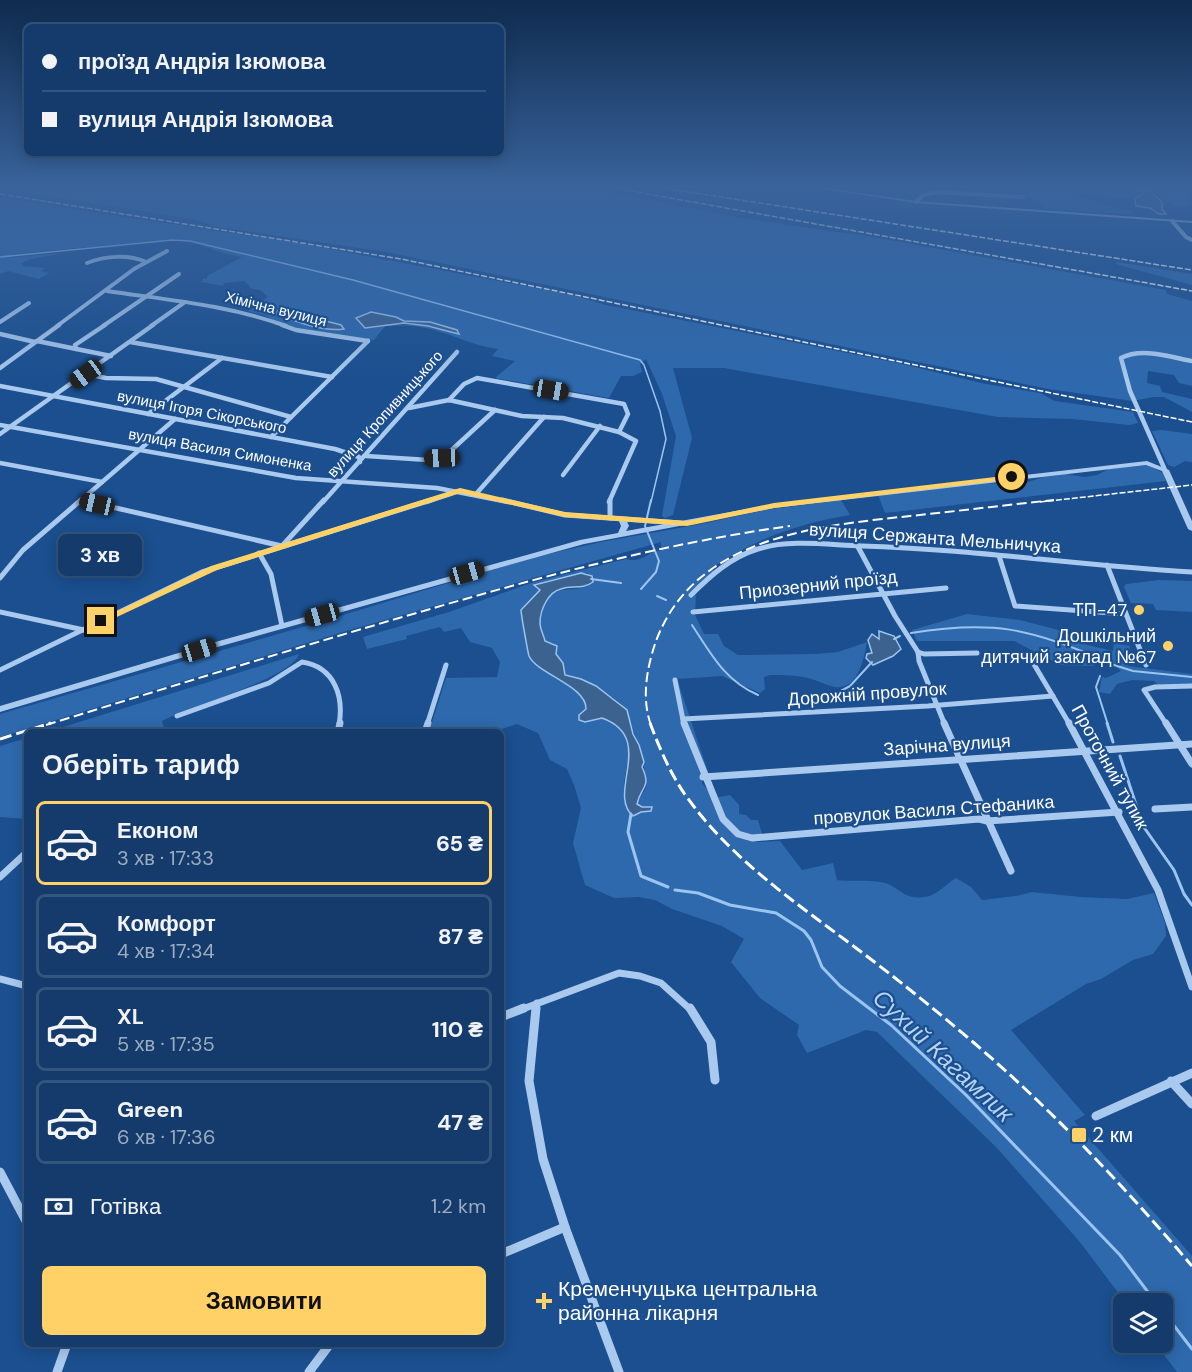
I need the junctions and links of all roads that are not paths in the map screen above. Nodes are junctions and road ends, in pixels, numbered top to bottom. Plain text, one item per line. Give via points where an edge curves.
1 (165, 252) edge
2 (146, 262) junction
3 (87, 263) dead end
4 (179, 274) dead end
5 (107, 291) junction
6 (145, 296) junction
7 (185, 302) junction
8 (28, 303) dead end
9 (0, 322) edge
10 (0, 334) edge
11 (36, 341) junction
12 (130, 342) junction
13 (76, 349) junction
14 (457, 352) dead end
15 (111, 356) junction
16 (222, 358) junction
17 (1192, 361) edge
18 (0, 368) edge
19 (86, 374) junction
20 (332, 377) junction
21 (185, 385) junction
22 (0, 386) edge
23 (52, 396) junction
24 (449, 400) junction
25 (409, 408) junction
26 (495, 410) junction
27 (148, 414) junction
28 (291, 417) junction
29 (544, 417) junction
30 (175, 419) junction
31 (0, 424) edge
32 (10, 426) junction
33 (600, 426) junction
34 (619, 432) junction
35 (0, 434) edge
36 (271, 437) junction
37 (140, 449) junction
38 (366, 456) junction
39 (360, 462) junction
40 (0, 463) edge
41 (1165, 470) junction
42 (563, 475) dead end
43 (342, 480) junction
44 (102, 482) junction
45 (460, 491) junction
46 (476, 494) junction
47 (81, 500) junction
48 (610, 518) junction
49 (622, 519) junction
50 (658, 525) junction
51 (1192, 529) edge
52 (621, 535) junction
53 (857, 545) junction
54 (282, 546) junction
55 (259, 553) junction
56 (999, 556) junction
57 (1107, 565) junction
58 (1192, 572) edge
59 (0, 578) edge
60 (946, 588) dead end
61 (882, 593) junction
62 (691, 595) dead end
63 (0, 612) edge
64 (693, 612) dead end
65 (1125, 614) junction
66 (282, 626) junction
67 (84, 630) junction
68 (918, 652) junction
69 (977, 653) dead end
70 (1032, 661) dead end
71 (446, 665) dead end
72 (1146, 665) dead end
73 (0, 670) edge
74 (675, 680) dead end
75 (1192, 686) edge
76 (1053, 696) junction
77 (935, 704) junction
78 (0, 709) edge
79 (177, 716) dead end
80 (682, 719) junction
81 (339, 729) edge
82 (426, 729) edge
83 (1179, 744) junction
84 (1192, 744) edge
85 (1085, 751) junction
86 (959, 759) junction
87 (1192, 764) edge
88 (703, 777) junction
89 (1192, 807) edge
90 (1155, 809) dead end
91 (1119, 813) junction
92 (987, 821) junction
93 (24, 855) edge
94 (1011, 871) dead end
95 (0, 877) edge
96 (0, 979) edge
97 (24, 985) edge
98 (1192, 987) edge
99 (537, 1003) junction
100 (504, 1016) edge
101 (1192, 1073) edge
102 (715, 1080) dead end
103 (1171, 1081) junction
104 (1192, 1104) edge
105 (1096, 1116) dead end
106 (0, 1172) edge
107 (24, 1217) edge
108 (565, 1227) junction
109 (504, 1253) edge
110 (66, 1347) edge
111 (328, 1347) edge
112 (57, 1372) edge
113 (309, 1372) edge
114 (619, 1372) edge

1 - 2 street
2 - 3 street via 104,258
2 - 5 street
4 - 6 street
5 - 6 street, Хімічна вулиця
5 - 11 street
6 - 7 street, Хімічна вулиця
6 - 13 street via 75,345
7 - 12 street
7 - 20 street, Хімічна вулиця via 253,314 296,330 368,341
8 - 9 street
10 - 11 street
11 - 13 street
11 - 18 street
12 - 15 street
12 - 16 street
13 - 15 street
14 - 25 street, вулиця Кропивницького
15 - 19 street
16 - 20 street
16 - 21 street
17 - 41 street via 1137,353 1121,358 1130,392
19 - 21 street
19 - 23 street
20 - 28 street
21 - 27 street
21 - 28 street
22 - 23 street, вулиця Ігоря Сікорського
23 - 27 street, вулиця Ігоря Сікорського
23 - 32 street
24 - 25 street
24 - 26 street
24 - 34 street via 464,384 477,378 620,402 626,405 628,414
25 - 38 street, вулиця Кропивницького
26 - 29 street
26 - 38 street via 442,458
27 - 30 street, вулиця Ігоря Сікорського
28 - 36 street
29 - 33 street
29 - 46 street
30 - 36 street, вулиця Ігоря Сікорського
30 - 37 street
31 - 32 street, вулиця Василя Симоненка
32 - 35 street
32 - 37 street, вулиця Василя Симоненка
33 - 34 street
33 - 42 street
34 - 48 street via 636,441 609,501
36 - 39 street, вулиця Ігоря Сікорського via 348,453 359,457
37 - 43 street, вулиця Василя Симоненка via 296,478
37 - 44 street
38 - 39 street, вулиця Кропивницького
39 - 43 street, вулиця Кропивницького
40 - 44 street
41 - 50 street via 1147,463 1092,468 774,506
41 - 51 street
43 - 45 street, вулиця Василя Симоненка
43 - 54 street, вулиця Кропивницького
44 - 47 street
45 - 46 street, вулиця Василя Симоненка
45 - 54 street
46 - 48 street, вулиця Василя Симоненка via 565,514
47 - 54 street
47 - 59 street via 23,550
48 - 49 street, вулиця Василя Симоненка
49 - 50 street, вулиця Василя Симоненка
49 - 52 street via 625,526
50 - 52 street
52 - 66 street via 513,560
53 - 56 street, вулиця Сержанта Мельничука
53 - 61 street
53 - 62 street, вулиця Сержанта Мельничука via 793,544 757,549 729,562
54 - 55 street
55 - 66 street via 271,574
55 - 67 street via 202,572
56 - 57 street, вулиця Сержанта Мельничука
56 - 65 street via 1015,606
57 - 58 street, вулиця Сержанта Мельничука
57 - 65 street
60 - 61 street, Приозерний проїзд
61 - 64 street, Приозерний проїзд
61 - 68 street
63 - 67 street
65 - 72 street
66 - 78 street
67 - 73 street
68 - 69 street
68 - 77 street
70 - 76 street, Проточний тупик
71 - 82 street
74 - 80 street
75 - 83 street via 1144,690
76 - 77 street, Дорожній провулок
76 - 85 street, Проточний тупик
77 - 80 street, Дорожній провулок
77 - 86 street
79 - 81 street via 268,683 305,661 329,674 339,687 343,706
80 - 88 street
83 - 84 street, Зарічна вулиця
83 - 85 street, Зарічна вулиця
83 - 87 street
85 - 86 street, Зарічна вулиця
85 - 91 street, Проточний тупик
86 - 88 street, Зарічна вулиця
86 - 92 street
88 - 92 street, провулок Василя Стефаника via 723,819 738,834 752,838
89 - 90 street
91 - 92 street, провулок Василя Стефаника
91 - 98 street, Проточний тупик via 1158,890
92 - 94 street
93 - 95 street
96 - 97 street
99 - 100 street
99 - 102 street via 619,973 661,983 681,998 708,1035
99 - 108 street via 530,1053 533,1113
101 - 103 street
103 - 104 street
103 - 105 street
106 - 107 street
108 - 109 street
108 - 114 street
110 - 112 street
111 - 113 street

